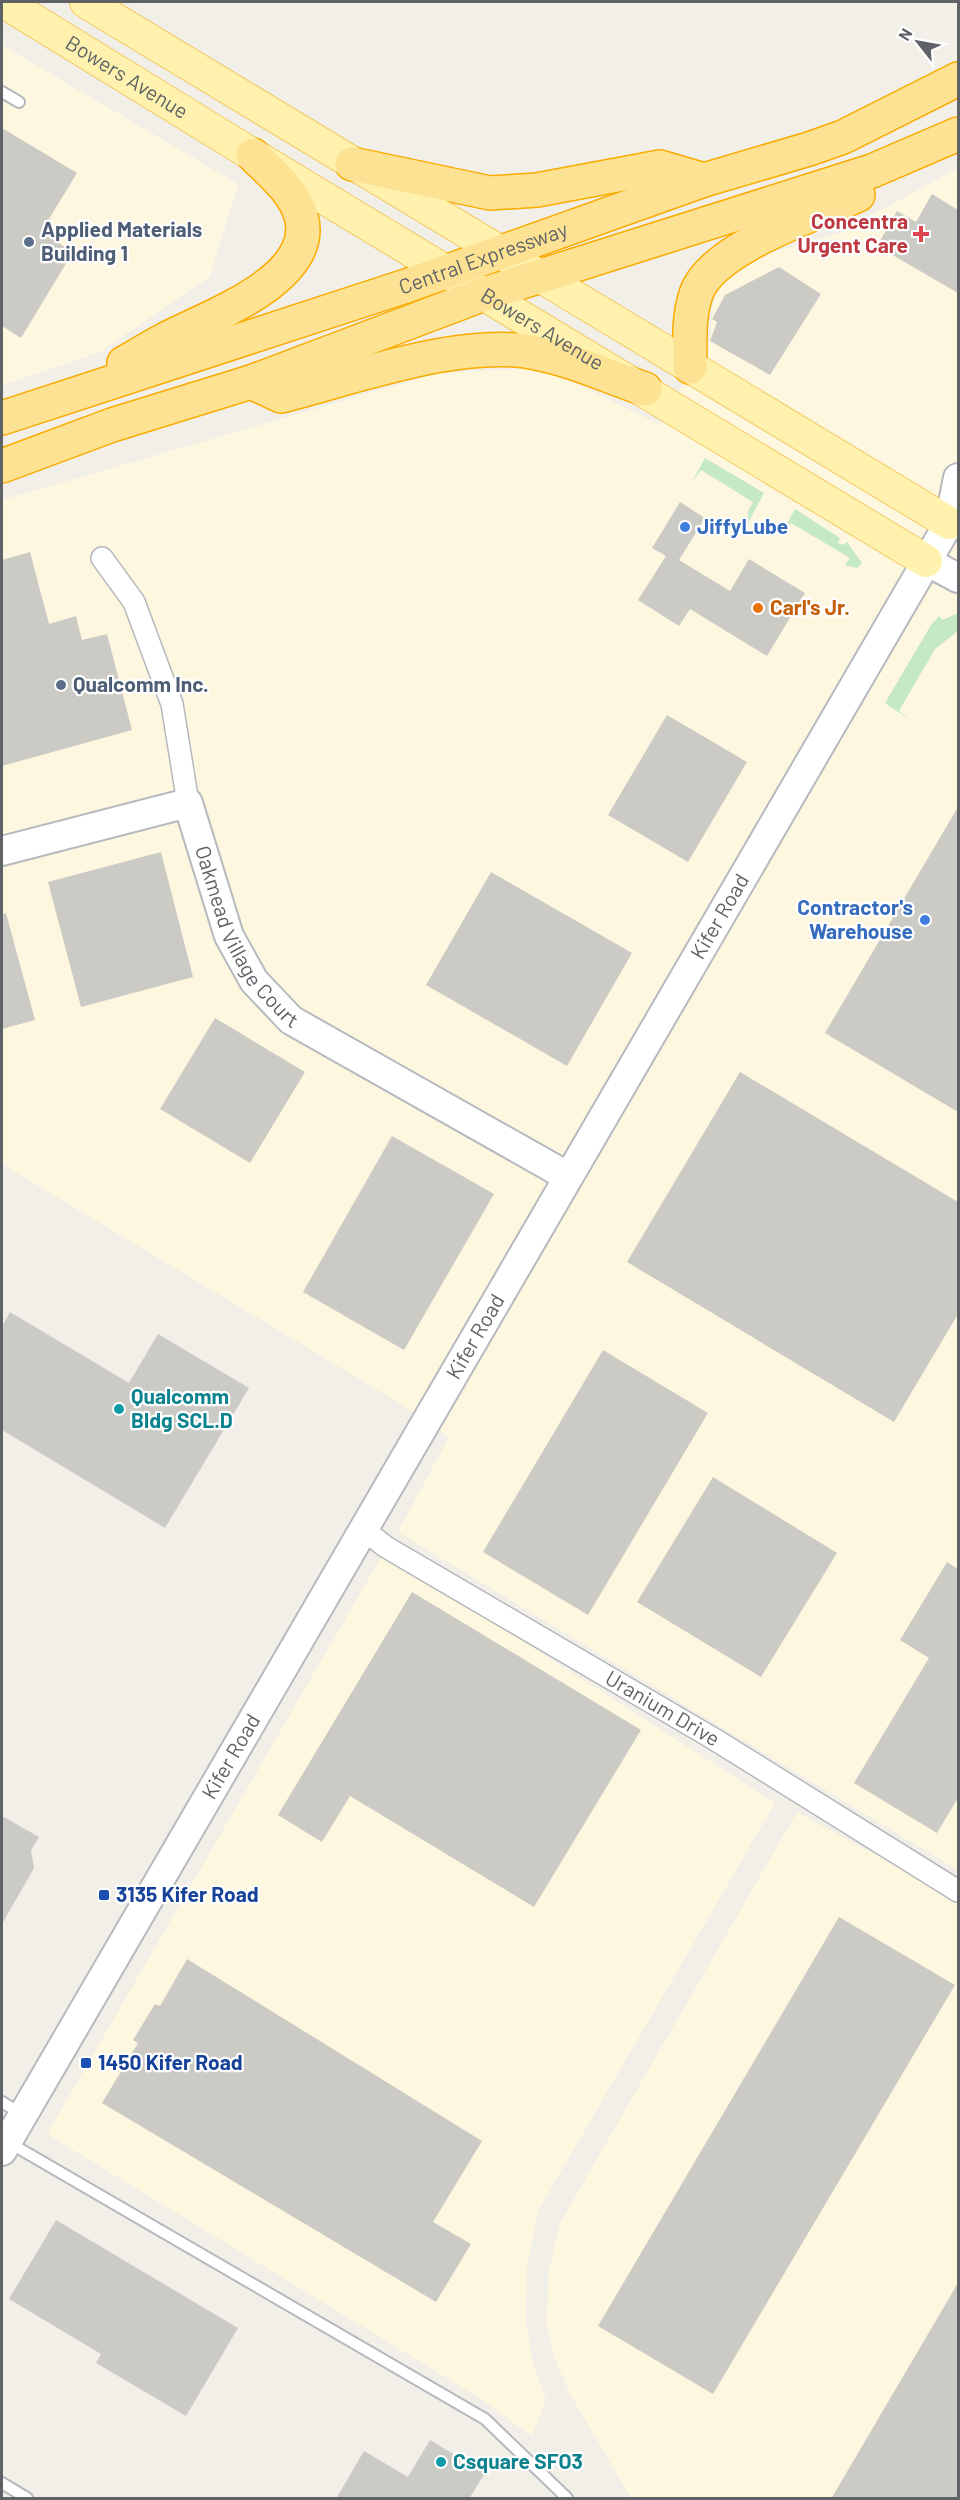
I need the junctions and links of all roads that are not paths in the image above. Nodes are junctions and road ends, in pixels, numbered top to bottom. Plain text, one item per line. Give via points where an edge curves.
1 (4, 2) edge
2 (92, 3) edge
3 (958, 80) edge
4 (2, 92) edge
5 (19, 102) dead end
6 (958, 134) edge
7 (921, 150) junction
8 (253, 155) junction
9 (352, 164) junction
10 (704, 180) junction
11 (501, 253) junction
12 (447, 272) junction
13 (541, 278) junction
14 (484, 294) junction
15 (690, 367) junction
16 (251, 382) junction
17 (645, 390) junction
18 (72, 394) junction
19 (2, 418) edge
20 (2, 466) edge
21 (958, 478) edge
22 (955, 523) edge
23 (102, 558) dead end
24 (926, 561) junction
25 (958, 578) edge
26 (188, 803) junction
27 (2, 851) edge
28 (567, 1176) junction
29 (364, 1530) junction
30 (958, 1892) edge
31 (12, 2108) edge
32 (4, 2146) edge
33 (2, 2483) edge
34 (27, 2499) edge
35 (567, 2499) edge

1 - 8 main road, Bowers Avenue
2 - 9 main road, Bowers Avenue
3 - 10 highway, Central Expressway via 843,136
4 - 5 lane
6 - 7 highway, Central Expressway
7 - 13 highway, Central Expressway via 872,171
7 - 15 highway via 858,195 727,255 714,267 696,292 690,319
8 - 12 main road, Bowers Avenue
8 - 18 highway via 289,193 301,217 300,242 284,270 246,300 163,340
9 - 10 highway via 490,193 537,190 660,167
9 - 11 main road, Bowers Avenue
10 - 11 highway, Central Expressway
11 - 12 highway, Central Expressway
11 - 13 main road, Bowers Avenue
12 - 14 main road, Bowers Avenue
12 - 18 highway, Central Expressway
13 - 14 highway, Central Expressway
13 - 15 main road, Bowers Avenue
14 - 16 highway, Central Expressway
14 - 17 main road, Bowers Avenue
15 - 22 main road, Bowers Avenue
16 - 17 highway via 281,396 441,355 494,349 536,353
16 - 20 highway, Central Expressway via 112,425
17 - 24 main road, Bowers Avenue
18 - 19 highway, Central Expressway
21 - 22 main road, Kifer Road
22 - 24 main road, Kifer Road
23 - 26 street, Oakmead Village Court via 134,602 172,704
24 - 25 main road, Bowers Avenue
24 - 28 main road, Kifer Road
26 - 27 main road
26 - 28 main road, Oakmead Village Court via 229,936 254,981 291,1020
28 - 29 main road, Kifer Road
29 - 30 street, Uranium Drive via 386,1547 714,1739
29 - 31 main road, Kifer Road
31 - 32 main road, Kifer Road
32 - 35 lane via 485,2419
33 - 34 lane

